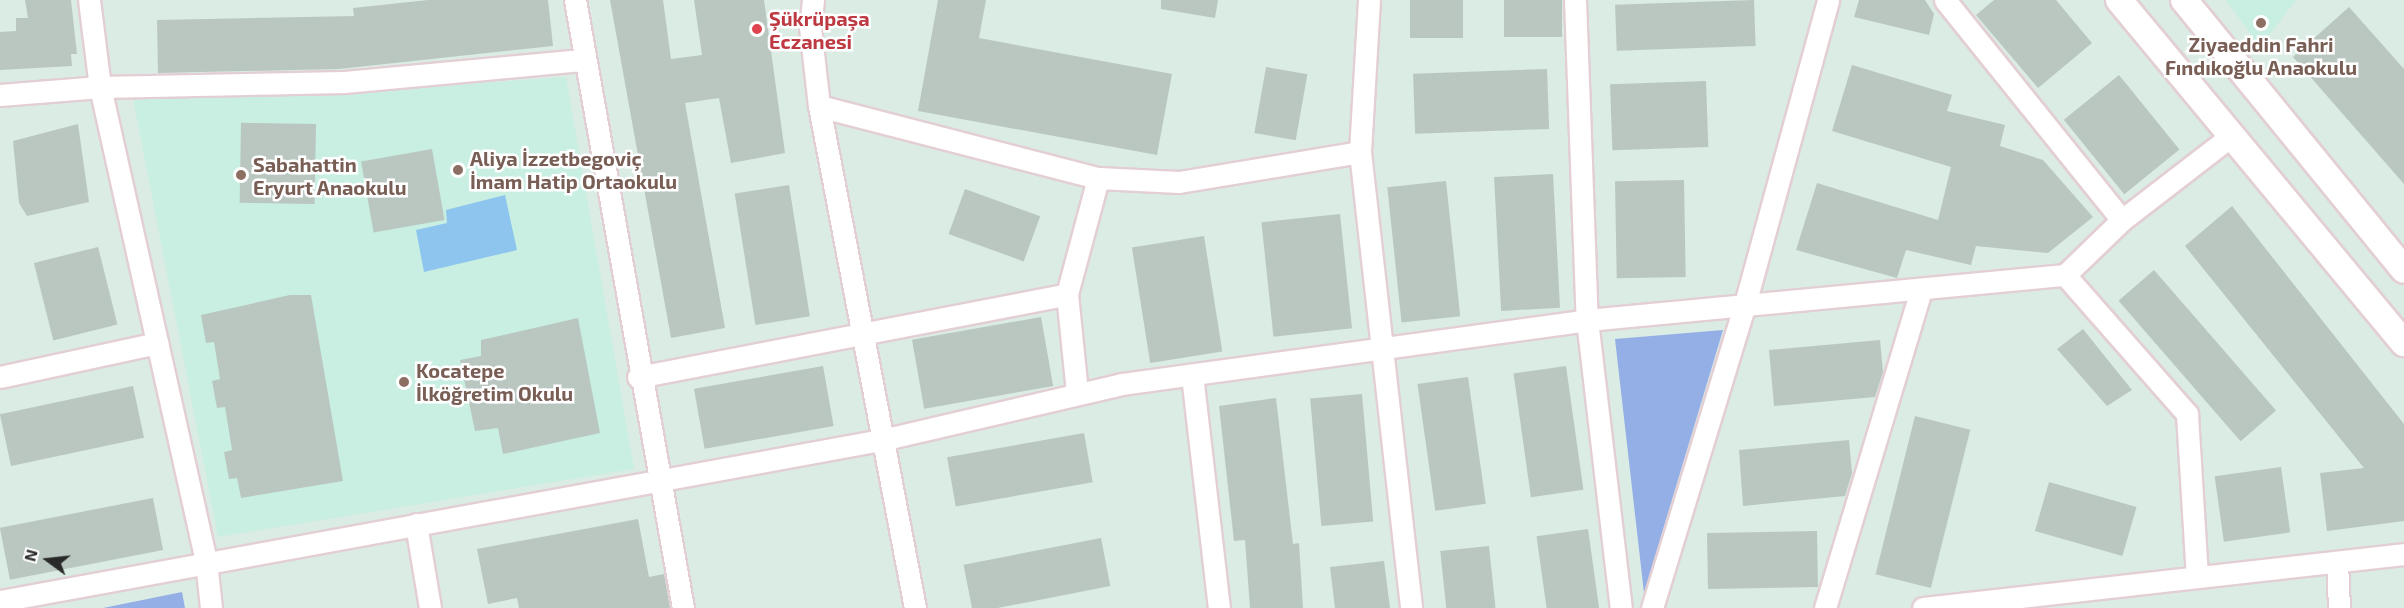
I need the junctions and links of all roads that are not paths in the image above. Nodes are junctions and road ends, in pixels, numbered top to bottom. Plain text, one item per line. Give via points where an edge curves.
1 (89, 0) edge
2 (575, 0) edge
3 (813, 0) edge
4 (1369, 0) edge
5 (1575, 0) edge
6 (1828, 0) edge
7 (1945, 0) edge
8 (2119, 0) edge
9 (2184, 0) edge
10 (582, 60) junction
11 (100, 87) junction
12 (0, 95) edge
13 (819, 106) junction
14 (2231, 135) junction
15 (1360, 152) junction
16 (1098, 178) junction
17 (2122, 220) junction
18 (2404, 270) edge
19 (2065, 275) junction
20 (1921, 290) junction
21 (1066, 294) junction
22 (1745, 304) junction
23 (1587, 320) junction
24 (861, 329) junction
25 (157, 343) junction
26 (2404, 343) edge
27 (1379, 350) junction
28 (1192, 375) junction
29 (638, 377) junction
30 (0, 378) edge
31 (1077, 392) junction
32 (886, 439) junction
33 (657, 482) junction
34 (416, 524) junction
35 (2404, 554) edge
36 (206, 561) junction
37 (2337, 562) junction
38 (2197, 577) junction
39 (0, 601) edge
40 (211, 608) edge
41 (429, 608) edge
42 (683, 608) edge
43 (915, 608) edge
44 (1219, 608) edge
45 (1411, 608) edge
46 (1621, 608) edge
47 (1652, 608) edge
48 (1825, 608) edge
49 (1923, 608) edge
50 (2339, 608) edge

1 - 11 street
2 - 10 street
3 - 13 street via 810,27
4 - 15 street
5 - 23 street
6 - 22 street
7 - 17 street
8 - 14 street
9 - 18 street
10 - 11 street via 344,82
10 - 29 street
11 - 12 street
11 - 25 street
13 - 16 street
13 - 24 street
14 - 17 street
14 - 26 street
15 - 16 street via 1179,182
15 - 27 street
16 - 21 street
17 - 19 street
19 - 20 street
19 - 38 street via 2187,414
20 - 22 street
20 - 48 street
21 - 24 street
21 - 31 street
22 - 23 street
22 - 47 street
23 - 27 street
23 - 46 street
24 - 29 street
24 - 32 street
25 - 30 street
25 - 36 street
27 - 28 street
27 - 45 street
28 - 31 street
28 - 44 street
29 - 33 street
31 - 32 street
32 - 33 street
32 - 43 street
33 - 34 street
33 - 42 street
34 - 36 street
34 - 41 street
35 - 37 street
36 - 39 street
36 - 40 street
37 - 38 street
37 - 50 street
38 - 49 street

